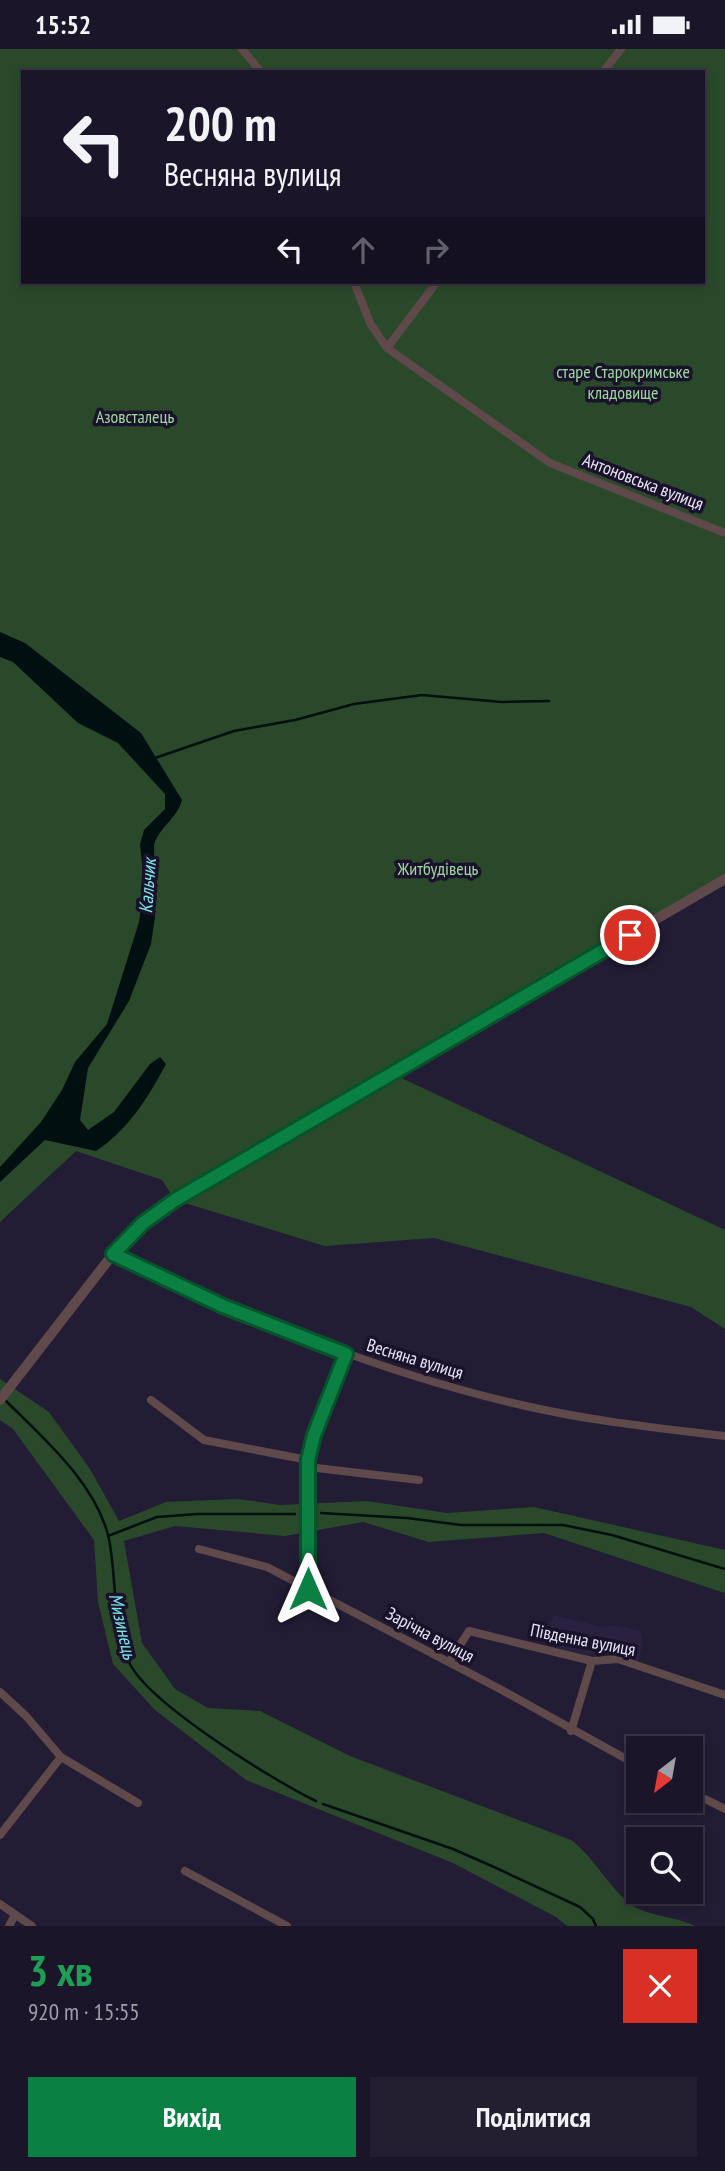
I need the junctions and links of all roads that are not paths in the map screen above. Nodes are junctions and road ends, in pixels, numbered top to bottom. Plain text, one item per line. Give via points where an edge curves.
1 (242, 49) edge
2 (621, 49) edge
3 (259, 70) edge
4 (605, 70) edge
5 (356, 284) edge
6 (435, 284) edge
7 (387, 348) junction
8 (725, 533) edge
9 (725, 879) edge
10 (113, 1254) junction
11 (346, 1354) junction
12 (0, 1400) edge
13 (151, 1400) dead end
14 (725, 1436) edge
15 (308, 1464) junction
16 (419, 1480) dead end
17 (199, 1549) dead end
18 (308, 1589) junction
19 (592, 1661) junction
20 (449, 1663) junction
21 (0, 1692) edge
22 (725, 1695) edge
23 (571, 1731) junction
24 (61, 1758) junction
25 (626, 1759) edge
26 (704, 1798) edge
27 (138, 1803) dead end
28 (725, 1809) edge
29 (0, 1835) edge
30 (185, 1871) dead end
31 (0, 1904) edge
32 (16, 1915) junction
33 (9, 1926) edge
34 (32, 1926) edge
35 (287, 1926) edge

1 - 3 street
2 - 4 street
5 - 7 street via 370,323
6 - 7 street
7 - 8 street, Антоновська вулиця via 550,463
9 - 10 street via 175,1200 143,1223
10 - 11 street, Весняна вулиця via 223,1306
10 - 12 street
11 - 14 street, Весняна вулиця via 526,1406 619,1424
11 - 15 street via 314,1435
13 - 15 street via 204,1440
15 - 16 street
15 - 18 street
17 - 18 street, Зарічна вулиця via 267,1567
18 - 20 street, Зарічна вулиця
19 - 20 street, Південна вулиця via 469,1631
19 - 22 street, Південна вулиця via 618,1659
19 - 23 street
20 - 23 street, Зарічна вулиця
21 - 24 street
23 - 25 street, Зарічна вулиця
24 - 27 street
24 - 29 street
26 - 28 street
30 - 35 street
31 - 32 street
32 - 33 street
32 - 34 street

